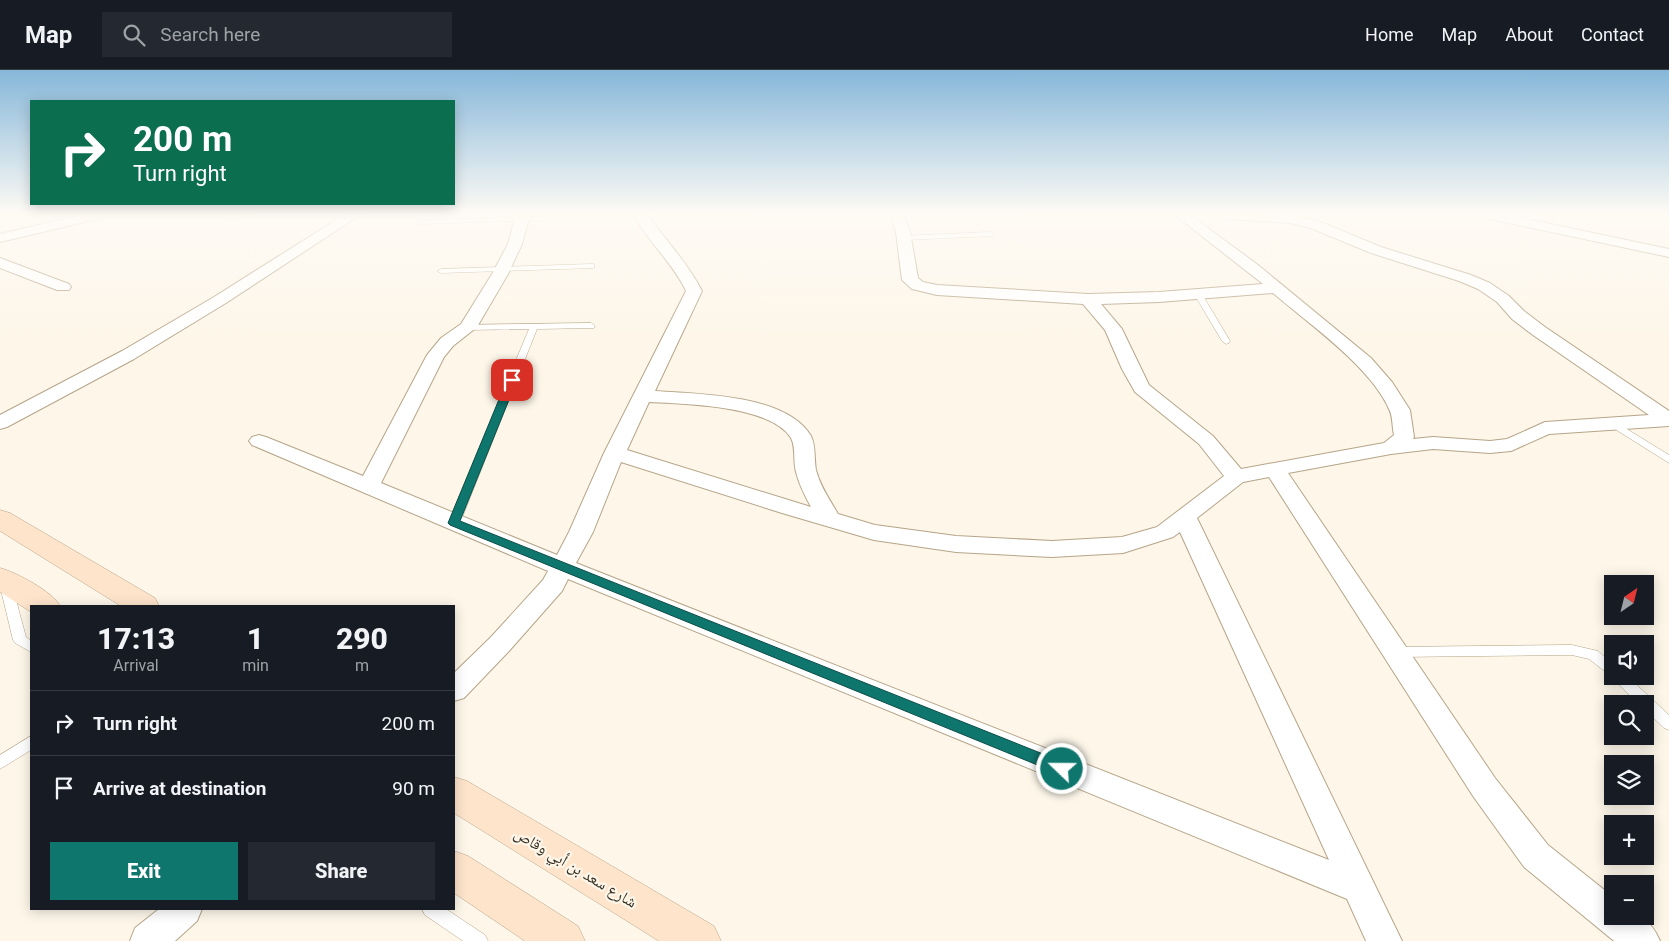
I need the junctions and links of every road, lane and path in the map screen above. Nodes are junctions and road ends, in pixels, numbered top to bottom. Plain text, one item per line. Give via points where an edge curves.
1 (273, 256) edge
2 (289, 256) edge
3 (509, 256) edge
4 (670, 256) edge
5 (907, 256) edge
6 (1235, 256) edge
7 (1394, 256) edge
8 (0, 263) edge
9 (591, 266) dead end
10 (502, 269) junction
11 (441, 271) dead end
12 (63, 286) dead end
13 (1277, 288) junction
14 (1198, 294) junction
15 (1088, 299) junction
16 (534, 326) junction
17 (591, 326) dead end
18 (468, 327) junction
19 (1226, 341) dead end
20 (642, 396) junction
21 (3, 416) edge
22 (1669, 420) edge
23 (1614, 424) junction
24 (258, 441) dead end
25 (1391, 448) junction
26 (614, 453) junction
27 (1669, 460) edge
28 (1275, 469) junction
29 (1236, 477) junction
30 (368, 487) junction
31 (1184, 517) junction
32 (0, 519) edge
33 (829, 519) junction
34 (454, 523) junction
35 (562, 568) junction
36 (3, 579) edge
37 (43, 605) edge
38 (142, 605) edge
39 (30, 646) edge
40 (1395, 652) junction
41 (1604, 665) edge
42 (1628, 685) edge
43 (455, 689) edge
44 (1669, 724) edge
45 (30, 743) edge
46 (0, 763) edge
47 (455, 794) edge
48 (455, 871) edge
49 (1359, 888) junction
50 (184, 910) edge
51 (432, 910) edge
52 (148, 941) edge
53 (479, 941) edge
54 (563, 941) edge
55 (699, 941) edge
56 (1384, 941) edge
57 (1642, 941) edge

1 - 21 street
2 - 21 street via 128,356
3 - 10 street
4 - 20 street via 694,291
5 - 15 street via 910,280 918,286 937,290
6 - 13 street
7 - 22 street via 1465,278 1503,299 1539,331
8 - 12 street
9 - 10 lane
10 - 11 lane
10 - 18 street
13 - 14 street
13 - 25 street via 1365,362 1385,386 1400,410 1404,437
14 - 15 street
14 - 19 lane
15 - 29 street via 1113,329 1142,388 1206,440
16 - 17 lane
16 - 18 lane
16 - 34 lane
18 - 30 street via 436,354
20 - 26 street
20 - 33 street via 737,405 770,412 790,423 802,438 802,458 807,475
22 - 23 street
23 - 25 street via 1545,428 1511,445 1433,443
23 - 27 lane
24 - 30 street
25 - 28 street
26 - 33 street
26 - 35 street
28 - 29 street
28 - 40 street
29 - 31 street
30 - 34 street
31 - 33 street via 1165,532 1123,545 1052,549 956,544 874,532
31 - 49 street
32 - 38 main road
34 - 35 street
35 - 43 street via 546,593
35 - 49 street
36 - 37 main road
36 - 39 lane via 20,640
40 - 41 lane via 1572,650 1592,655
40 - 57 street via 1484,787 1536,856
42 - 44 lane
45 - 46 lane
47 - 55 main road, شارع سعد بن أبي وقاص
48 - 54 main road
49 - 56 street
50 - 52 street
51 - 53 lane

